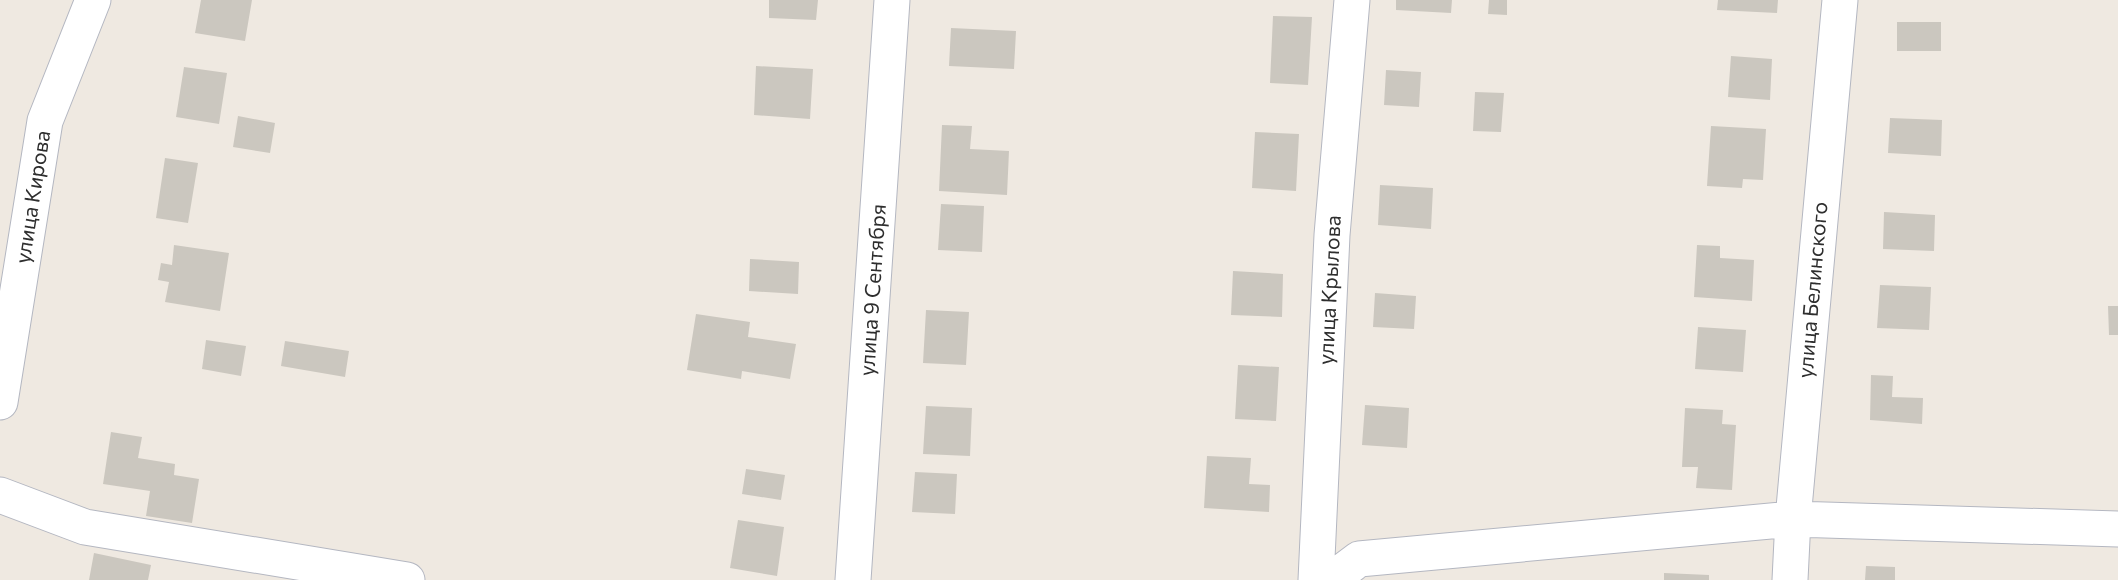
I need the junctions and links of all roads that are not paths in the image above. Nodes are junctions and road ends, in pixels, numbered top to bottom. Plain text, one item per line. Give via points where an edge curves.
1 (93, 0) edge
2 (892, 0) edge
3 (1352, 0) edge
4 (1840, 0) edge
5 (0, 402) edge
6 (0, 495) edge
7 (1793, 519) junction
8 (2118, 529) edge
9 (407, 580) edge
10 (853, 580) edge
11 (1316, 580) edge
12 (1331, 580) edge
13 (1790, 580) edge

1 - 5 street, улица Кирова via 45,121
2 - 10 street, улица 9 Сентября
3 - 11 street, улица Крылова via 1332,235
4 - 7 street, улица Белинского
6 - 9 street via 85,527
7 - 8 street
7 - 12 street via 1359,559
7 - 13 street, улица Белинского

